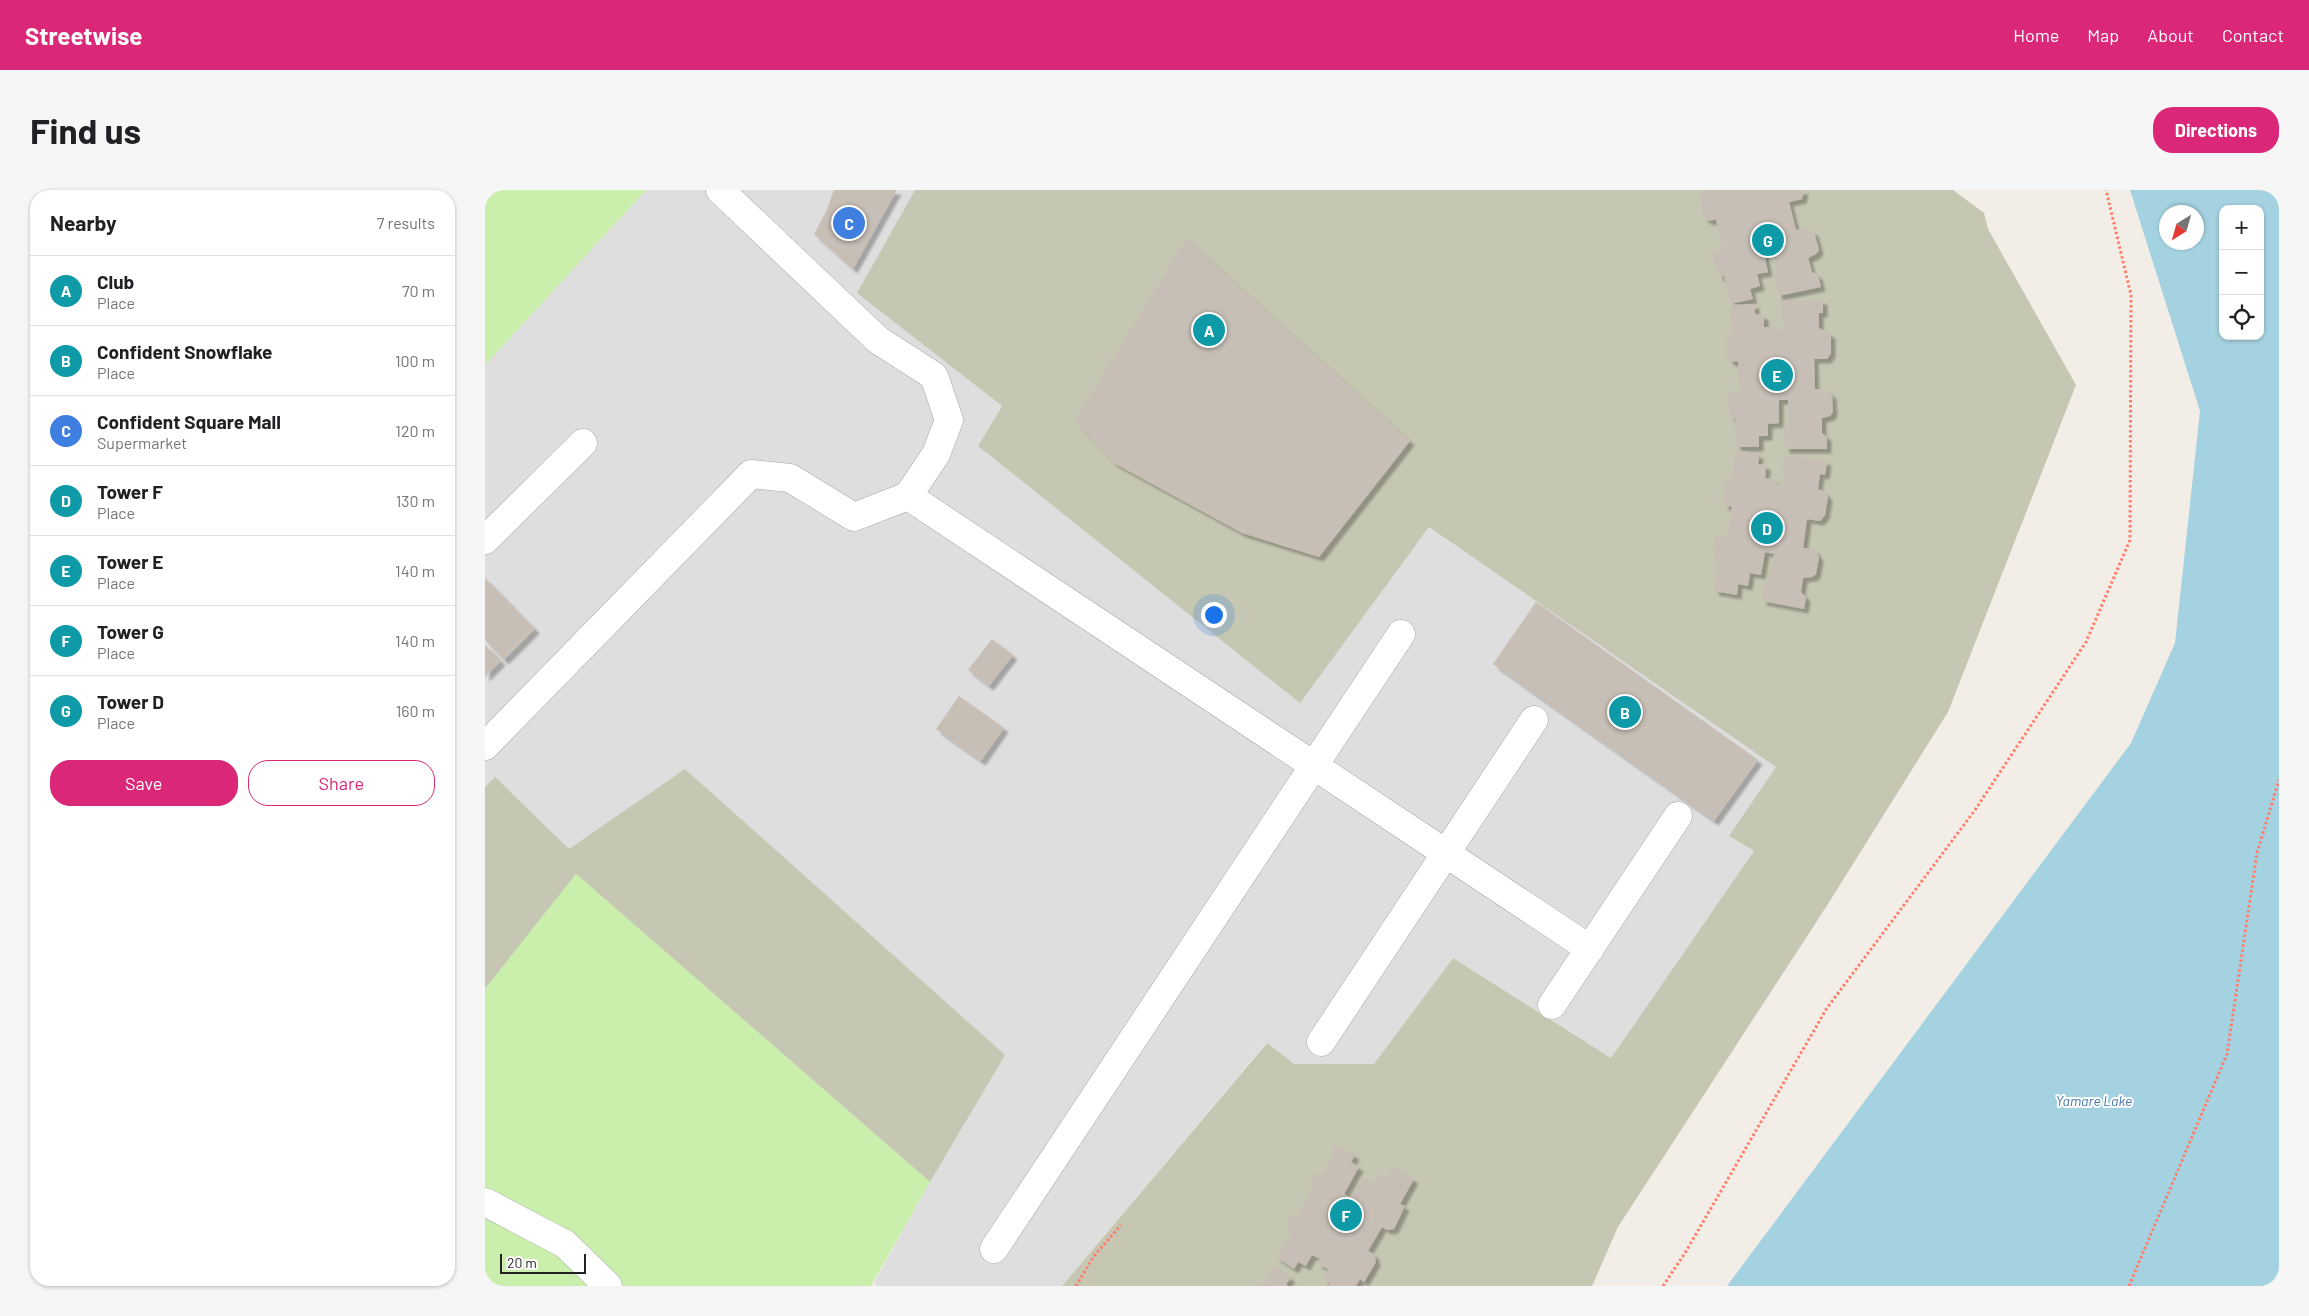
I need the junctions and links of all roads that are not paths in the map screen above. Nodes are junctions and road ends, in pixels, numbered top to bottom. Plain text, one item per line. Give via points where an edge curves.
1 (720, 190) edge
2 (583, 443) dead end
3 (908, 496) junction
4 (485, 540) edge
5 (1401, 634) dead end
6 (1534, 720) dead end
7 (485, 746) edge
8 (1314, 765) junction
9 (1678, 816) dead end
10 (1446, 853) junction
11 (1590, 949) junction
12 (1552, 1005) dead end
13 (1321, 1042) dead end
14 (485, 1202) edge
15 (994, 1250) dead end
16 (608, 1286) edge

1 - 3 street via 878,340 934,376 949,420 936,454
2 - 4 street
3 - 7 street via 854,516 790,478 751,474
3 - 8 street
5 - 8 street
6 - 10 street
8 - 10 street
8 - 15 street
9 - 11 street
10 - 11 street
10 - 13 street
11 - 12 street
14 - 16 street via 565,1244

